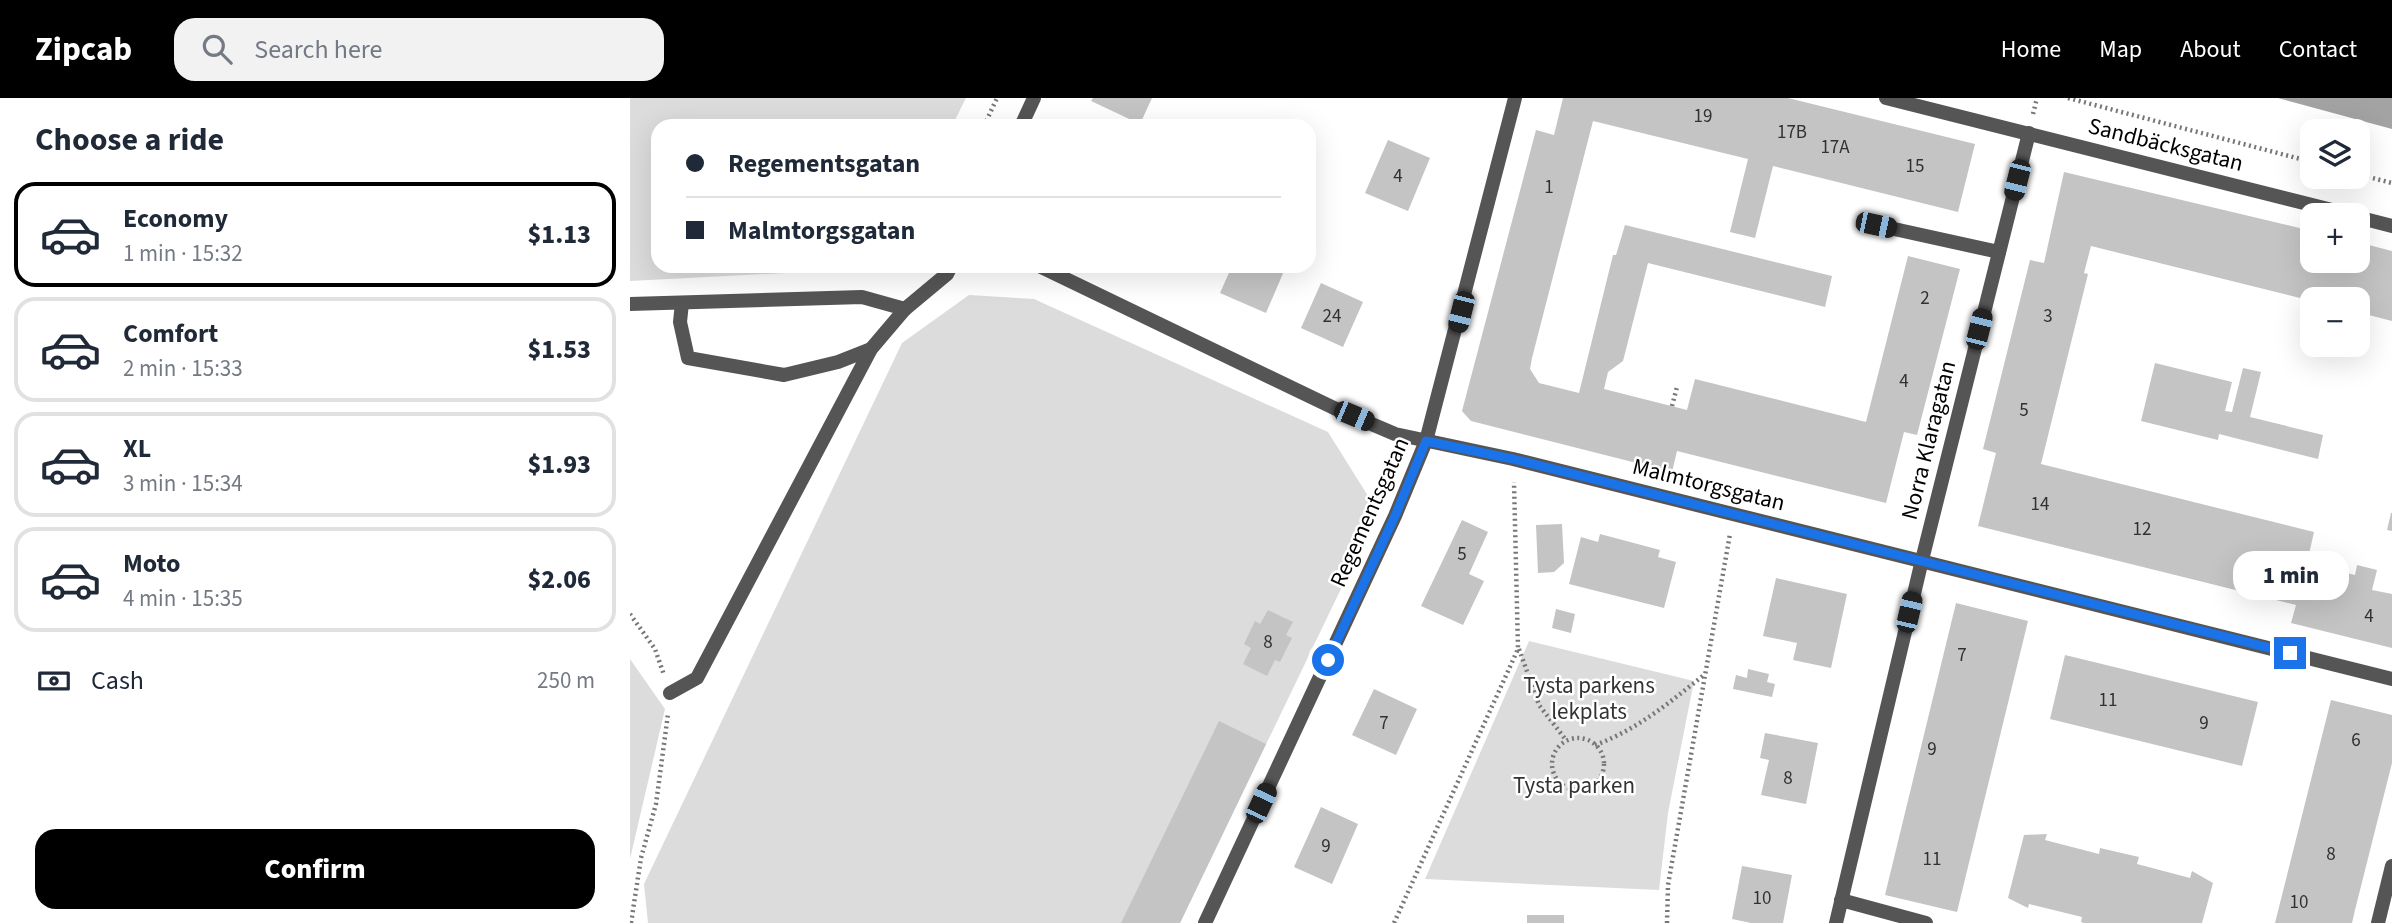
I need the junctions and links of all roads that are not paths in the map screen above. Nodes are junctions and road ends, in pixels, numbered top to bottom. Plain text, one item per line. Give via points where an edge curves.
1 (1034, 98) edge
2 (1515, 98) edge
3 (1886, 98) edge
4 (1024, 119) edge
5 (2029, 132) junction
6 (2305, 203) edge
7 (2370, 220) edge
8 (1876, 225) dead end
9 (2392, 226) edge
10 (1999, 252) junction
11 (948, 273) edge
12 (1054, 273) edge
13 (682, 303) junction
14 (630, 304) edge
15 (905, 309) junction
16 (871, 349) junction
17 (1426, 441) junction
18 (1922, 560) junction
19 (2392, 679) edge
20 (670, 693) road end
21 (2392, 866) edge
22 (1841, 900) junction
23 (1205, 923) edge
24 (1836, 923) edge
25 (1926, 923) edge
26 (2378, 923) edge

1 - 4 street
2 - 17 street, Regementsgatan
3 - 5 street, Sandbäcksgatan
5 - 6 street, Sandbäcksgatan
5 - 10 street, Norra Klaragatan
7 - 9 street
8 - 10 street
10 - 18 street, Norra Klaragatan
11 - 15 street
12 - 17 street, Malmtorgsgatan via 1334,408
13 - 14 street
13 - 15 street via 862,297
13 - 16 street via 680,322 688,358 784,375
15 - 16 street
16 - 20 street via 697,678
17 - 18 street, Malmtorgsgatan
17 - 23 street, Regementsgatan
18 - 19 street, Malmtorgsgatan
18 - 22 street, Norra Klaragatan
21 - 26 street
22 - 24 street, Norra Klaragatan
22 - 25 street

